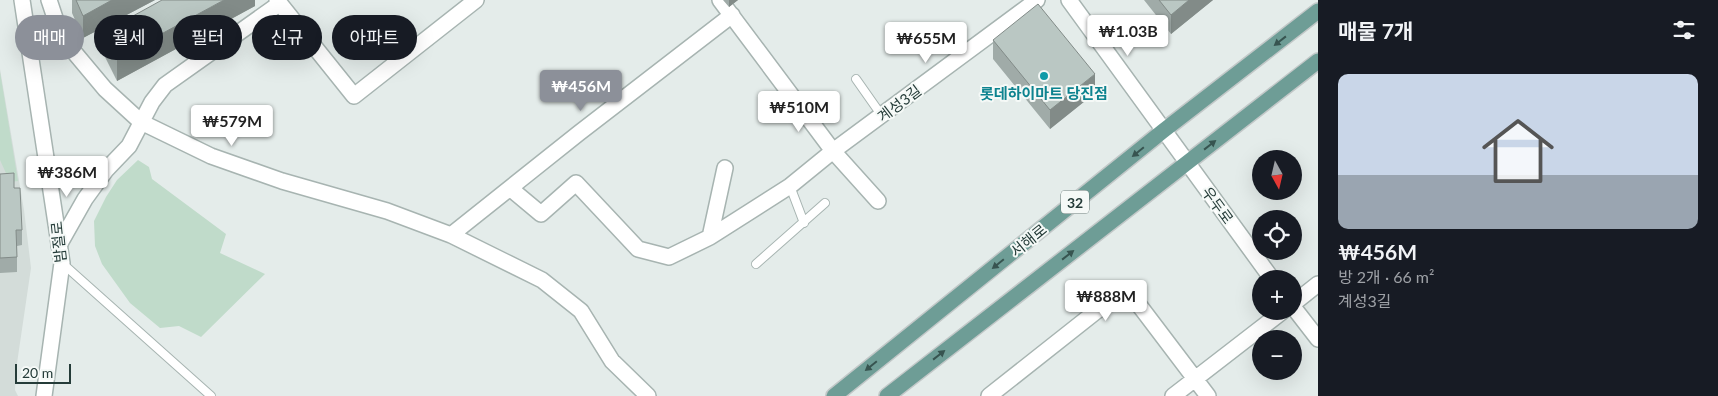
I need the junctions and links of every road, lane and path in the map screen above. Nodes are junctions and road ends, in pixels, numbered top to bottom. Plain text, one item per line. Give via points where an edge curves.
1 (22, 0) edge
2 (49, 0) edge
3 (476, 0) edge
4 (720, 0) edge
5 (1037, 0) edge
6 (1069, 0) edge
7 (278, 2) edge
8 (1318, 11) edge
9 (732, 15) junction
10 (1318, 61) edge
11 (856, 79) dead end
12 (882, 116) junction
13 (141, 122) junction
14 (1164, 131) junction
15 (833, 151) junction
16 (1187, 162) junction
17 (725, 168) dead end
18 (790, 186) junction
19 (511, 189) junction
20 (878, 201) dead end
21 (825, 203) dead end
22 (804, 222) junction
23 (451, 235) junction
24 (710, 237) junction
25 (60, 245) junction
26 (62, 263) junction
27 (756, 264) dead end
28 (1265, 270) edge
29 (1318, 284) edge
30 (1302, 297) edge
31 (1302, 318) edge
32 (1271, 320) edge
33 (1318, 339) edge
34 (1195, 379) junction
35 (44, 396) edge
36 (211, 396) edge
37 (648, 396) edge
38 (834, 396) edge
39 (887, 396) edge
40 (989, 396) edge
41 (1173, 396) edge
42 (1208, 396) edge

1 - 25 street, 밤절로
2 - 13 street via 69,46 105,89
3 - 7 street via 354,96
4 - 9 street
5 - 12 street, 계성3길
6 - 14 street
7 - 13 street via 165,85
8 -> 14 main road, 서해로 / 32
9 - 15 street
9 - 19 street
16 -> 10 main road
11 - 12 lane
12 - 15 street, 계성3길
13 - 23 street via 211,156 282,181 387,211
13 - 25 street via 129,146 85,199
14 - 16 street, 우두로
14 -> 38 main road, 서해로 / 32
15 - 18 street, 계성3길
15 - 20 street
16 - 28 street, 우두로
39 -> 16 main road
17 - 24 street
18 - 22 lane
18 - 24 street, 계성3길
19 - 23 street
19 - 24 street, 계성3길 via 541,214 576,183 638,249 669,257
21 - 22 lane
22 - 27 lane
23 - 37 street via 542,280 581,311 612,361
25 - 26 street, 밤절로
26 - 35 street, 밤절로
26 - 36 lane
29 - 30 street
31 - 33 street
32 - 34 street
34 - 40 street via 1136,301 1113,298
34 - 41 street
34 - 42 street

